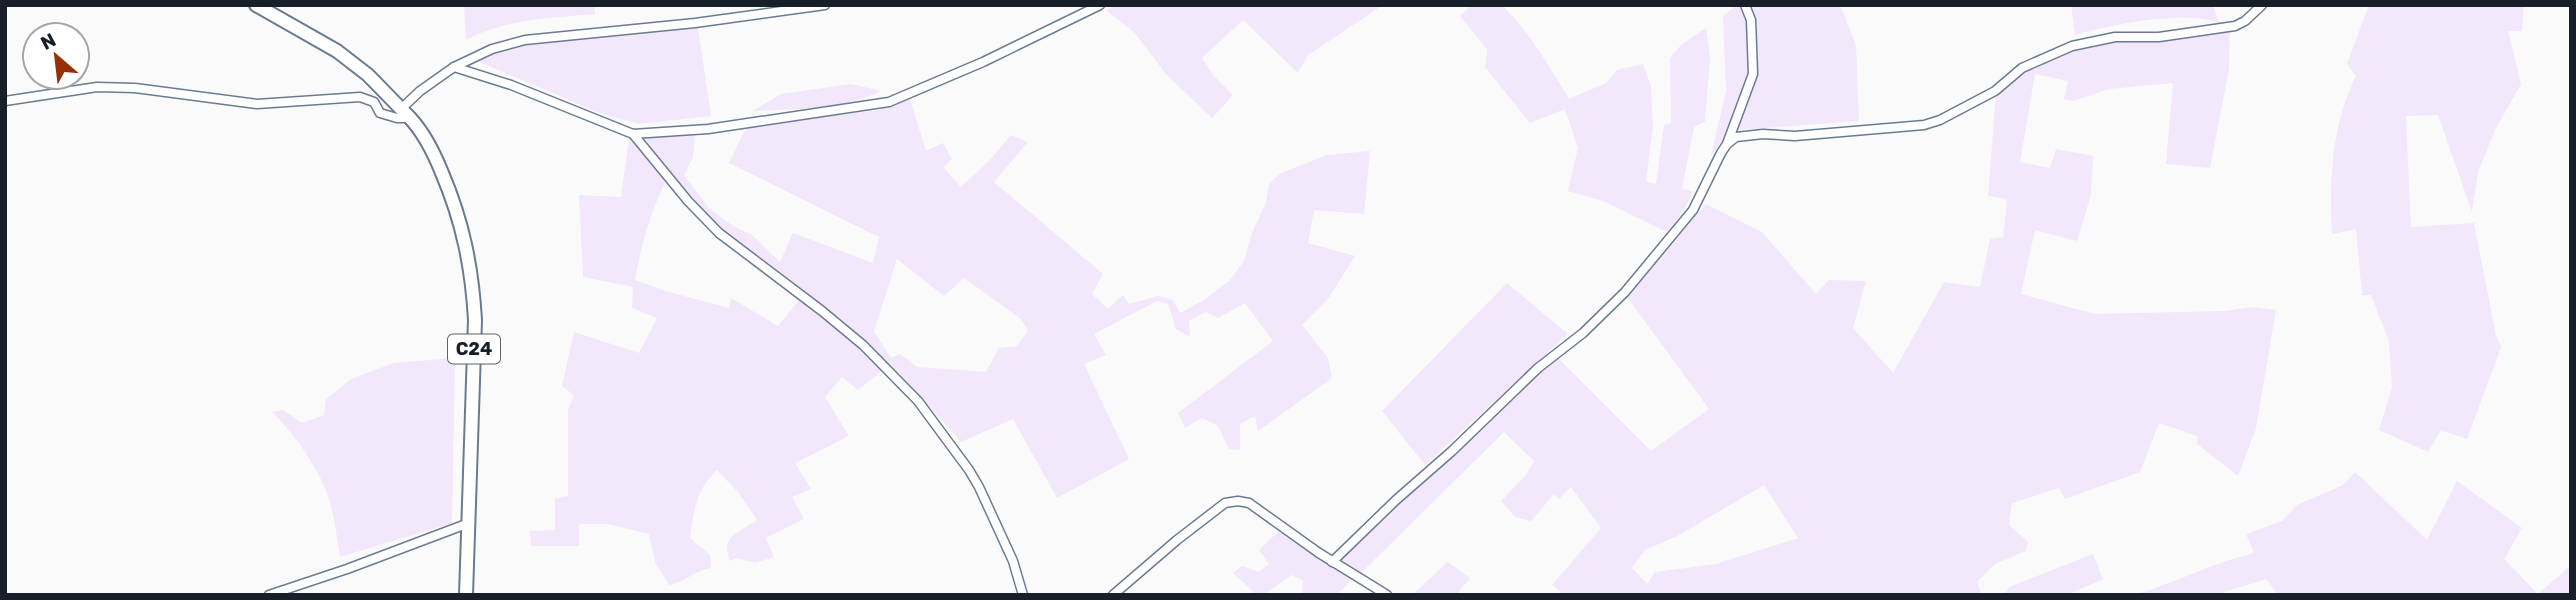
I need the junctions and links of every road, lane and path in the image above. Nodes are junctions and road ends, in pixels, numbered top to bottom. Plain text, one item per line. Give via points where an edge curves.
1 (256, 5) edge
2 (825, 5) edge
3 (1100, 5) edge
4 (1745, 5) edge
5 (2262, 5) edge
6 (1085, 8) edge
7 (454, 67) junction
8 (5, 101) edge
9 (406, 113) junction
10 (633, 134) junction
11 (1727, 144) junction
12 (469, 523) junction
13 (1332, 562) junction
14 (269, 595) edge
15 (467, 595) edge
16 (1023, 595) edge
17 (1113, 595) edge
18 (1387, 595) edge

1 - 9 main road, C24 via 337,51
2 - 7 street via 695,23 555,35 492,49
3 - 6 street
4 - 11 street via 1751,20 1753,74
5 - 11 street via 2235,26 2159,37 2115,37 2072,46 2022,68 1994,91 1924,125 1795,136 1763,134 1736,137
6 - 10 street via 983,62 889,102 708,129
7 - 9 street via 420,91
7 - 10 street
8 - 9 street via 97,87 135,88 257,104 359,97 374,102 380,113 397,118
9 - 12 main road, C24 via 431,146 457,208 473,281
10 - 16 street via 719,233 863,345 918,401 979,487 1013,561
11 - 13 street via 1693,210 1625,292
12 - 14 street
12 - 15 main road, C24
13 - 17 street via 1249,503 1238,501 1225,503 1206,516
13 - 18 street

